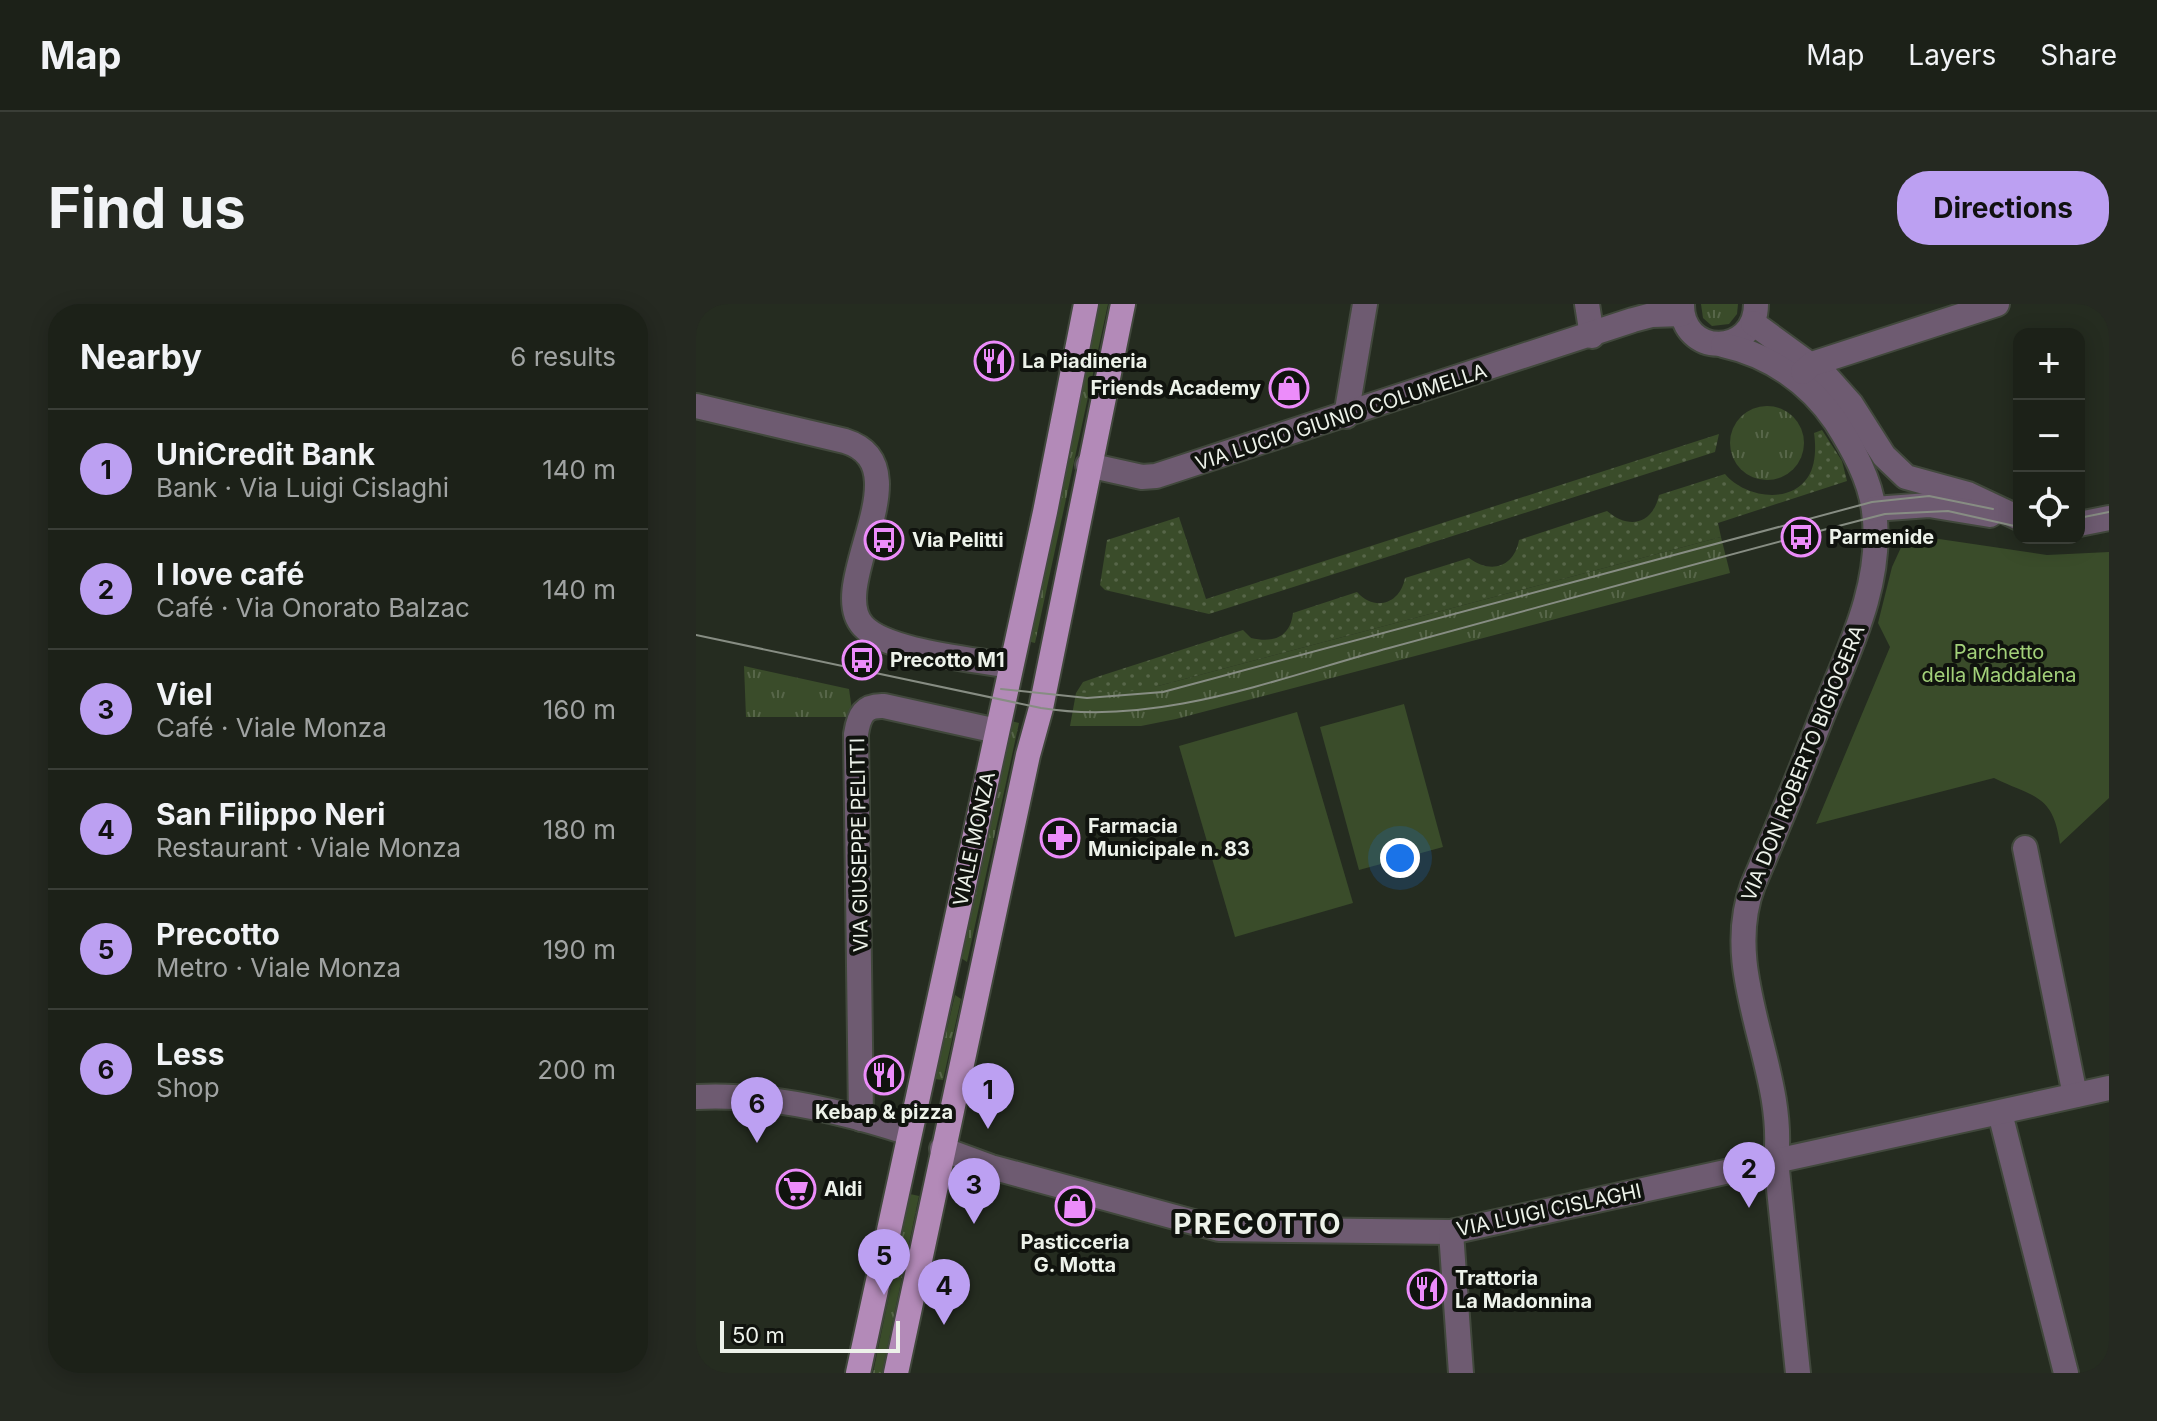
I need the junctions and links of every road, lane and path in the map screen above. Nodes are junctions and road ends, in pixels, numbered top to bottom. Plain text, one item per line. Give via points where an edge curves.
1 (1086, 304) edge
2 (1123, 304) edge
3 (1365, 304) edge
4 (1587, 304) edge
5 (1997, 304) edge
6 (1682, 309) edge
7 (1754, 313) edge
8 (1592, 336) junction
9 (1723, 345) junction
10 (1804, 371) junction
11 (696, 406) edge
12 (1346, 416) junction
13 (1088, 465) junction
14 (1874, 509) junction
15 (2013, 517) edge
16 (2109, 518) edge
17 (2013, 519) edge
18 (2085, 523) edge
19 (1010, 666) junction
20 (1047, 674) junction
21 (997, 731) junction
22 (2025, 848) dead end
23 (2109, 1088) edge
24 (2075, 1095) junction
25 (696, 1097) edge
26 (2000, 1113) junction
27 (861, 1119) junction
28 (909, 1133) junction
29 (942, 1149) junction
30 (1776, 1160) junction
31 (1451, 1232) junction
32 (858, 1373) edge
33 (896, 1373) edge
34 (1461, 1373) edge
35 (1798, 1373) edge
36 (2066, 1373) edge

1 - 19 main road, VIALE MONZA
2 - 13 main road, VIALE MONZA
3 - 12 street
4 - 8 street
5 - 10 street
6 - 8 street, VIA LUCIO GIUNIO COLUMELLA
6 - 9 street via 1688,329 1698,339
7 - 9 street via 1741,338
7 - 10 street
8 - 12 street, VIA LUCIO GIUNIO COLUMELLA
9 - 10 street
10 - 14 street via 1847,439
10 - 15 street via 1840,391 1896,469 1919,483 1968,494
11 - 19 street via 853,443 868,456 876,477 856,589 859,621 869,632 906,646
12 - 13 street, VIA LUCIO GIUNIO COLUMELLA via 1156,476
13 - 20 main road, VIALE MONZA
14 - 17 street via 1929,505
14 - 30 street, VIA DON ROBERTO BIGIOGERA via 1874,559 1861,619 1745,913 1744,951 1776,1120
16 - 18 street
19 - 20 main road
19 - 21 main road, VIALE MONZA
20 - 29 main road, VIALE MONZA
21 - 27 street, VIA GIUSEPPE PELITTI via 884,706 861,714 856,734
21 - 28 main road, VIALE MONZA
22 - 24 street
23 - 24 street, VIA LUIGI CISLAGHI
24 - 26 street, VIA LUIGI CISLAGHI
25 - 27 street via 759,1099
26 - 30 street, VIA LUIGI CISLAGHI
26 - 36 street
27 - 28 street
28 - 29 main road
28 - 32 main road, VIALE MONZA
29 - 31 street, VIA LUIGI CISLAGHI via 1219,1229
29 - 33 main road, VIALE MONZA
30 - 31 street, VIA LUIGI CISLAGHI
30 - 35 street, VIA DON ROBERTO BIGIOGERA
31 - 34 street

